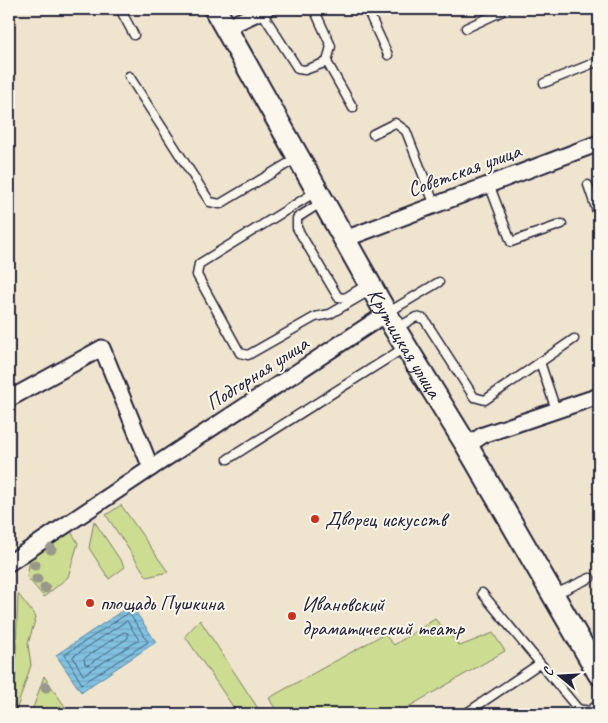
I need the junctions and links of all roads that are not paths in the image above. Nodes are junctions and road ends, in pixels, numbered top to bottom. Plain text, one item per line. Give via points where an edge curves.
1 (120, 9) edge
2 (215, 9) edge
3 (314, 9) edge
4 (367, 9) edge
5 (507, 9) edge
6 (264, 10) edge
7 (225, 28) junction
8 (466, 28) dead end
9 (134, 35) dead end
10 (388, 55) dead end
11 (599, 61) edge
12 (327, 62) junction
13 (129, 76) dead end
14 (544, 83) dead end
15 (353, 108) dead end
16 (373, 134) dead end
17 (599, 143) edge
18 (299, 157) junction
19 (489, 184) junction
20 (588, 185) dead end
21 (321, 195) junction
22 (434, 203) junction
23 (599, 217) edge
24 (562, 224) dead end
25 (345, 238) junction
26 (439, 282) dead end
27 (371, 286) junction
28 (396, 330) junction
29 (574, 339) dead end
30 (540, 362) junction
31 (599, 396) edge
32 (9, 399) edge
33 (556, 410) junction
34 (467, 446) junction
35 (228, 459) dead end
36 (151, 468) junction
37 (9, 563) edge
38 (590, 578) dead end
39 (482, 592) dead end
40 (553, 594) junction
41 (539, 664) junction
42 (597, 665) edge
43 (599, 704) edge
44 (465, 714) edge

1 - 9 lane
2 - 7 street, Крутицкая улица
3 - 12 lane via 331,46
4 - 10 lane
5 - 8 lane
6 - 7 street
6 - 12 lane via 298,68 305,70
7 - 18 street, Крутицкая улица
11 - 14 lane
12 - 15 lane
13 - 18 lane via 210,202 220,204
16 - 22 lane via 395,123 406,131
17 - 19 street, Советская улица
18 - 21 street, Крутицкая улица
19 - 22 street, Советская улица
19 - 24 lane via 511,242
20 - 23 lane
21 - 25 street, Крутицкая улица
21 - 27 lane via 297,218 297,228 338,297 345,298
21 - 27 lane via 199,264 197,275 206,293 240,353 248,356 315,317 330,314
22 - 25 street, Советская улица
25 - 27 street, Крутицкая улица
26 - 28 lane
27 - 28 street, Крутицкая улица
28 - 30 lane via 416,317 424,319 474,397 484,400
28 - 34 street, Крутицкая улица
28 - 35 lane
28 - 36 street, Подгорная улица
29 - 30 lane
30 - 33 lane
31 - 33 street
32 - 36 street via 102,348
33 - 34 street via 483,435
34 - 40 street, Крутицкая улица
36 - 37 street, Подгорная улица
38 - 40 lane
39 - 41 lane
40 - 42 street, Крутицкая улица
41 - 43 lane via 578,708 589,711
41 - 44 lane

